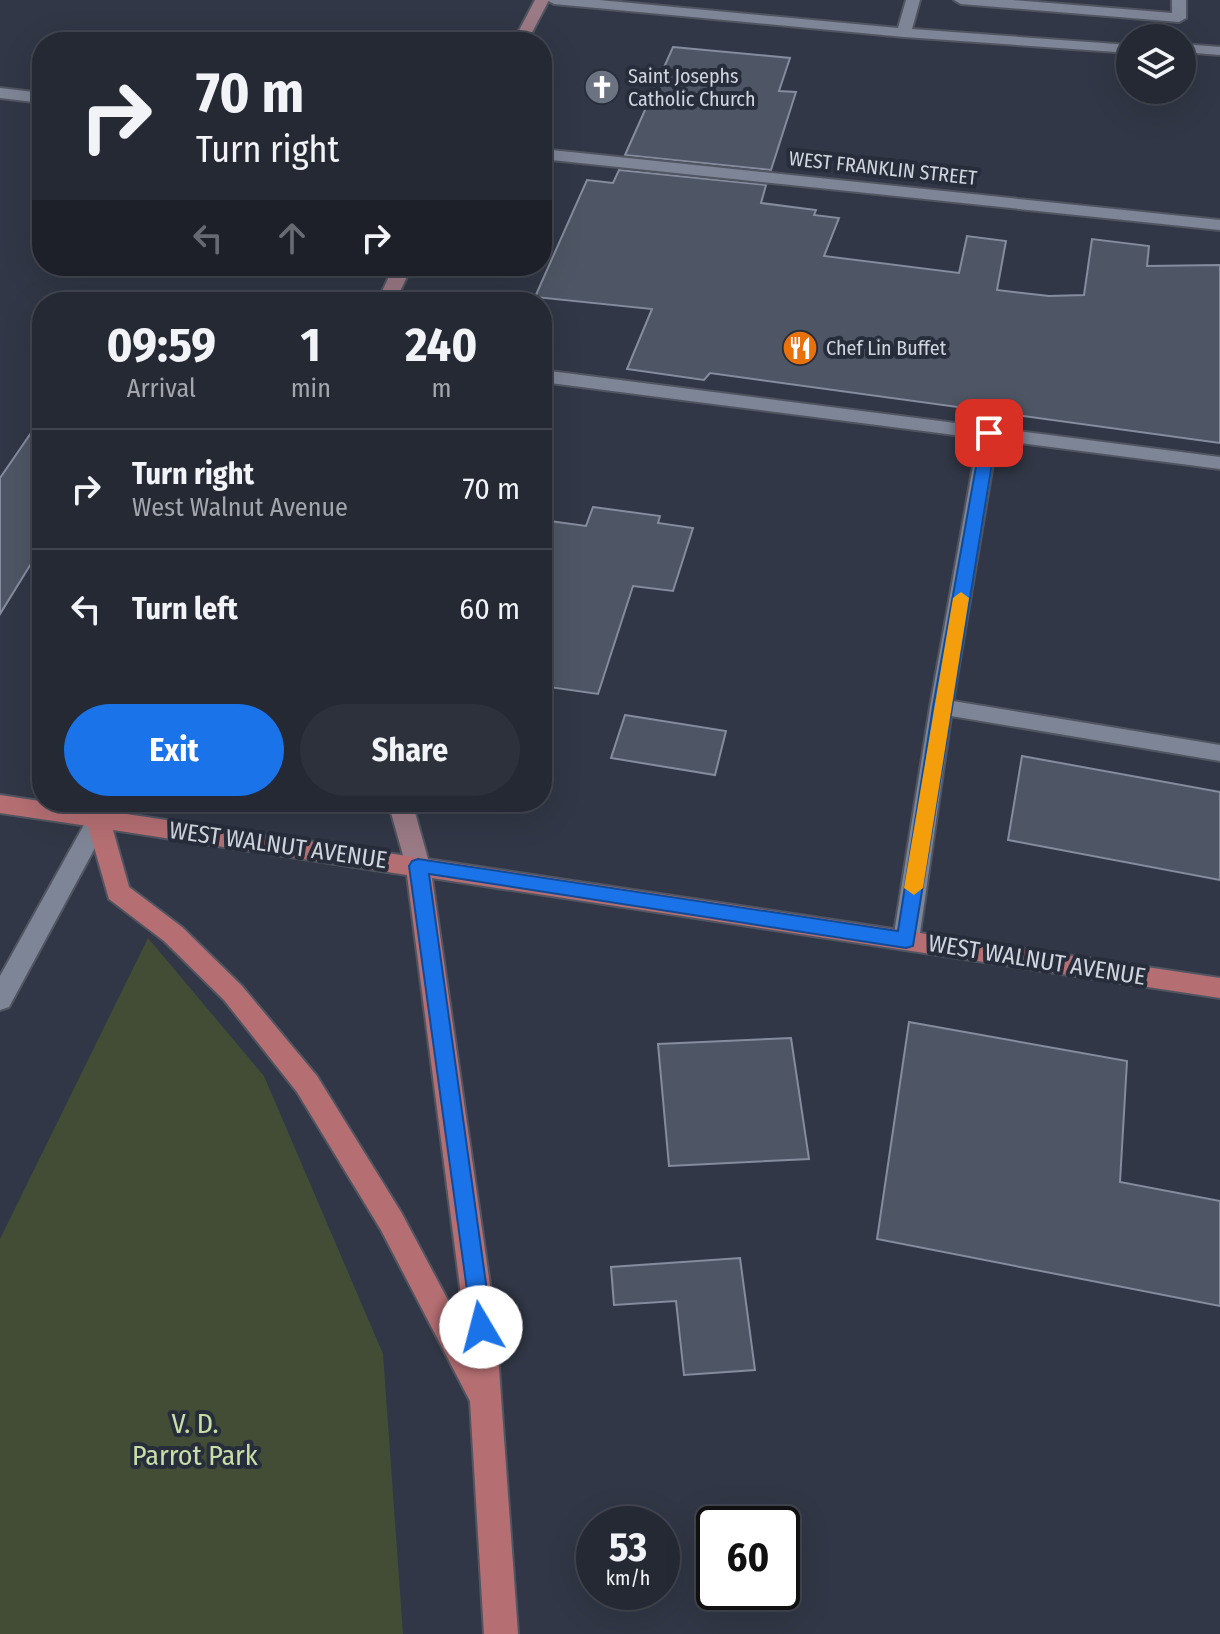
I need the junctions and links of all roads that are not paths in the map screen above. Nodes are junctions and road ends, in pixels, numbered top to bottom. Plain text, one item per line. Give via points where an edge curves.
1 (542, 0) edge
2 (554, 0) edge
3 (913, 0) edge
4 (961, 0) edge
5 (1179, 0) edge
6 (1179, 18) junction
7 (1179, 24) edge
8 (525, 32) edge
9 (904, 33) junction
10 (1116, 48) edge
11 (1196, 49) edge
12 (1220, 51) edge
13 (0, 93) edge
14 (32, 97) edge
15 (552, 155) edge
16 (1220, 225) edge
17 (552, 377) edge
18 (989, 433) junction
19 (1220, 463) edge
20 (941, 707) junction
21 (1220, 753) edge
22 (32, 795) edge
23 (9, 805) edge
24 (32, 809) edge
25 (51, 812) edge
26 (403, 812) edge
27 (98, 820) junction
28 (418, 866) junction
29 (906, 940) junction
30 (1220, 988) edge
31 (0, 1000) edge
32 (486, 1401) junction
33 (501, 1634) edge

1 - 8 main road
2 - 9 street
3 - 9 street
4 - 6 street
5 - 6 street
6 - 7 street
9 - 10 street
11 - 12 street
13 - 14 street
15 - 16 street, WEST FRANKLIN STREET
17 - 18 street
18 - 19 street
18 - 20 street
20 - 21 street
20 - 29 street
22 - 23 main road
23 - 24 main road, WEST WALNUT AVENUE
25 - 27 main road, WEST WALNUT AVENUE
26 - 28 main road
27 - 28 main road, WEST WALNUT AVENUE
27 - 31 street
27 - 32 main road via 118,892 173,934 233,993 307,1084 391,1221
28 - 29 main road, WEST WALNUT AVENUE
28 - 32 main road via 481,1327
29 - 30 main road, WEST WALNUT AVENUE
32 - 33 main road

